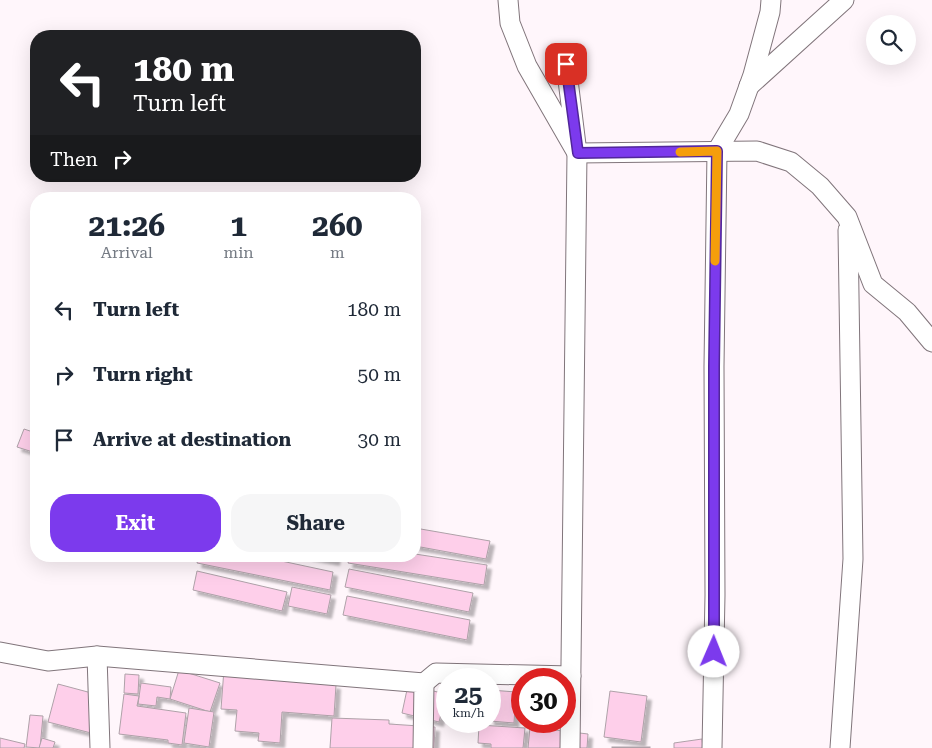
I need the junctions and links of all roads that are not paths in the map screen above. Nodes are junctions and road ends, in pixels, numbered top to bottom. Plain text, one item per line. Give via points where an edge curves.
1 (508, 0) edge
2 (771, 0) edge
3 (844, 0) edge
4 (566, 64) dead end
5 (749, 86) junction
6 (717, 151) junction
7 (578, 153) junction
8 (847, 217) junction
9 (932, 342) edge
10 (0, 652) edge
11 (97, 656) junction
12 (571, 668) edge
13 (511, 675) edge
14 (424, 683) junction
15 (570, 733) edge
16 (100, 748) edge
17 (423, 748) edge
18 (570, 748) edge
19 (712, 748) edge
20 (840, 748) edge

1 - 7 street via 510,23 528,66
2 - 5 street
3 - 5 street
4 - 7 street
5 - 6 street via 739,114
6 - 7 street
6 - 8 street via 757,151 791,162 820,186
6 - 19 street
7 - 12 street
8 - 9 street via 873,284 907,312
8 - 20 street via 853,559
10 - 11 street via 48,661
11 - 14 street
11 - 16 street
13 - 14 street via 436,673
14 - 17 street
15 - 18 street

